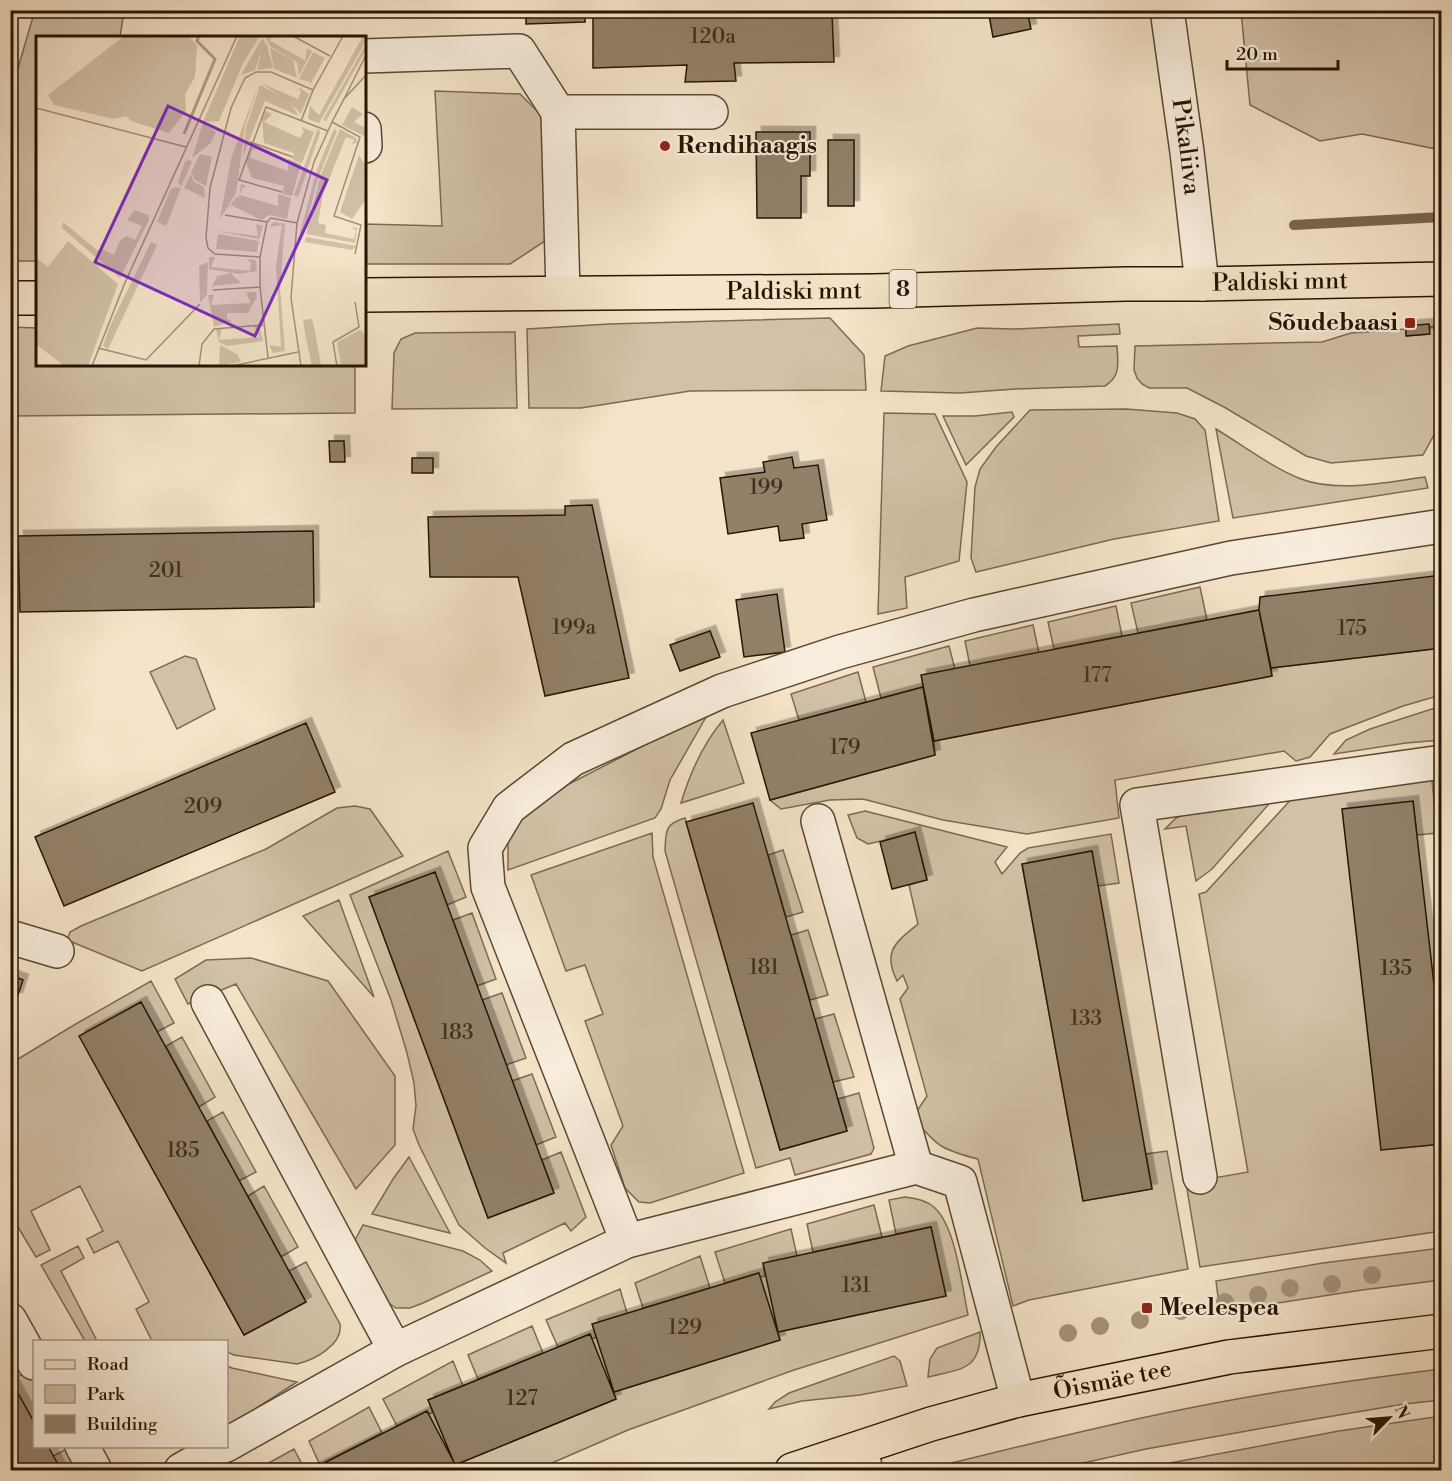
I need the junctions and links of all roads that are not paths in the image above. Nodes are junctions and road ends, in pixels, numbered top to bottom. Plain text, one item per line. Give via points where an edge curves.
1 (1167, 10) edge
2 (366, 56) edge
3 (558, 112) junction
4 (711, 112) dead end
5 (1442, 279) edge
6 (1202, 284) junction
7 (563, 293) junction
8 (366, 295) edge
9 (10, 298) edge
10 (36, 298) edge
11 (1442, 526) edge
12 (1442, 762) edge
13 (818, 822) dead end
14 (10, 937) edge
15 (57, 951) dead end
16 (208, 1002) dead end
17 (916, 1167) junction
18 (1200, 1177) dead end
19 (627, 1241) junction
20 (10, 1320) edge
21 (1442, 1330) edge
22 (395, 1350) junction
23 (33, 1361) edge
24 (1018, 1400) junction
25 (228, 1444) edge
26 (82, 1448) edge
27 (221, 1448) edge
28 (863, 1459) edge
29 (95, 1470) edge
30 (181, 1470) edge
31 (792, 1470) edge

1 - 6 street, Pikaliiva
2 - 3 street via 519,51
3 - 4 street
3 - 7 street
5 - 6 main road, Paldiski mnt / 8
6 - 7 main road, Paldiski mnt / 8
7 - 8 main road, Paldiski mnt / 8
9 - 10 main road
11 - 19 street via 1231,558 974,615 840,652 722,691 573,759 509,808 485,848 488,887
12 - 18 street via 1137,805
13 - 17 street
14 - 15 street
16 - 22 street
17 - 19 street
17 - 24 street via 960,1182
19 - 22 street
20 - 23 street
21 - 24 main road, Õismäe tee via 1229,1357
22 - 25 street
24 - 28 main road, Õismäe tee via 931,1424
26 - 29 street
27 - 30 street
28 - 31 main road, Õismäe tee

